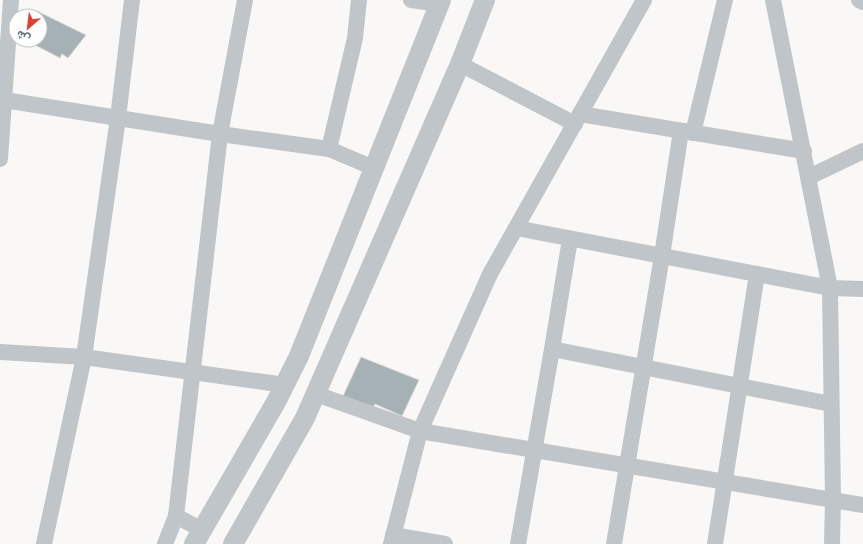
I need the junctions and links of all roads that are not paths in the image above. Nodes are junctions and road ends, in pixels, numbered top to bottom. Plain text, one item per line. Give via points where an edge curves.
1 (11, 0) edge
2 (132, 0) edge
3 (245, 0) edge
4 (359, 0) edge
5 (411, 0) edge
6 (485, 0) edge
7 (644, 0) edge
8 (725, 0) edge
9 (773, 0) edge
10 (859, 0) edge
11 (440, 2) edge
12 (863, 2) edge
13 (460, 64) junction
14 (4, 100) junction
15 (118, 118) junction
16 (577, 119) junction
17 (687, 132) junction
18 (220, 134) junction
19 (329, 149) junction
20 (863, 150) edge
21 (804, 151) junction
22 (0, 159) edge
23 (374, 168) junction
24 (809, 177) junction
25 (516, 228) junction
26 (570, 239) junction
27 (662, 256) junction
28 (757, 274) junction
29 (327, 284) junction
30 (830, 288) junction
31 (863, 289) edge
32 (358, 297) junction
33 (552, 349) junction
34 (0, 352) edge
35 (84, 357) junction
36 (643, 367) junction
37 (193, 372) junction
38 (285, 384) junction
39 (740, 386) junction
40 (316, 394) junction
41 (832, 404) junction
42 (420, 431) junction
43 (535, 451) junction
44 (627, 466) junction
45 (724, 482) junction
46 (833, 500) junction
47 (863, 506) edge
48 (176, 516) junction
49 (198, 537) edge
50 (392, 540) edge
51 (44, 544) edge
52 (165, 544) edge
53 (233, 544) edge
54 (445, 544) edge
55 (518, 544) edge
56 (614, 544) edge
57 (714, 544) edge
58 (832, 544) edge

1 - 14 street
2 - 15 street
3 - 18 street
4 - 19 street via 355,38
5 - 11 street
6 - 13 street
7 - 16 street
8 - 17 street
9 - 21 street
10 - 12 street
11 - 23 street
13 - 16 street
13 - 32 street
14 - 15 street
14 - 22 street
15 - 18 street
15 - 35 street
16 - 17 street
16 - 25 street
17 - 21 street
17 - 27 street
18 - 19 street
18 - 37 street
19 - 23 street
20 - 24 street
21 - 24 street
23 - 29 street
24 - 30 street
25 - 26 street
25 - 42 street via 490,274
26 - 27 street
26 - 33 street
27 - 28 street
27 - 36 street
28 - 30 street
28 - 39 street
29 - 32 street
29 - 38 street
30 - 31 street
30 - 41 street
32 - 40 street
33 - 36 street
33 - 43 street
34 - 35 street
35 - 37 street
35 - 51 street
36 - 39 street
36 - 44 street
37 - 38 street
37 - 48 street
38 - 49 street
39 - 41 street
39 - 45 street
40 - 42 street
40 - 53 street
41 - 46 street
42 - 43 street
42 - 50 street
43 - 44 street
43 - 55 street
44 - 45 street
44 - 56 street
45 - 46 street
45 - 57 street
46 - 47 street
46 - 58 street
48 - 49 street
48 - 52 street
50 - 54 street

